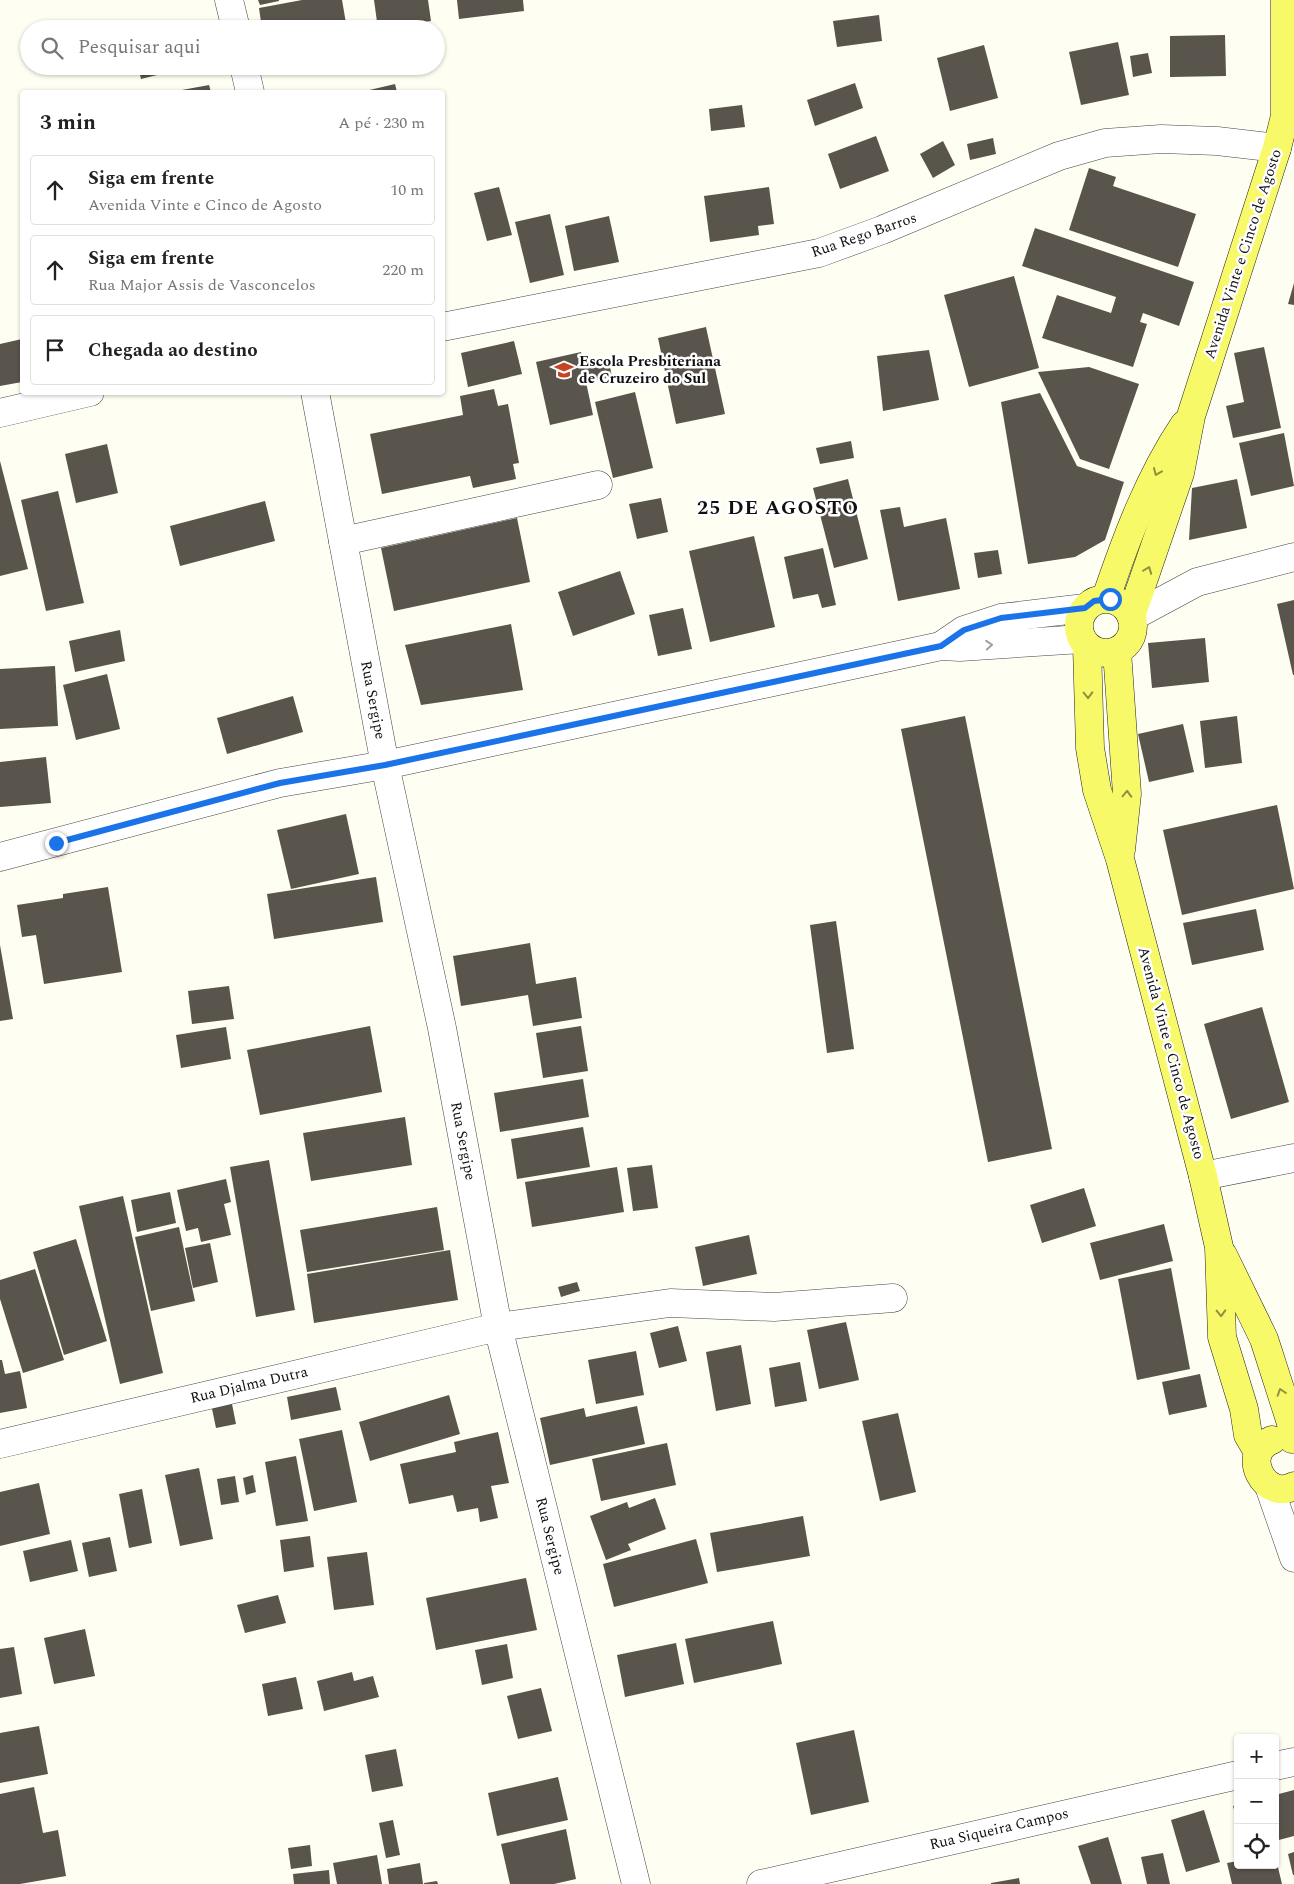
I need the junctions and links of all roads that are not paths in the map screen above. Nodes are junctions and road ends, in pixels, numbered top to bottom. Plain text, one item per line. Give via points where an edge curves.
1 (229, 0) edge
2 (1284, 0) edge
3 (234, 20) edge
4 (246, 75) edge
5 (250, 90) edge
6 (1289, 115) edge
7 (1277, 148) junction
8 (445, 326) edge
9 (76, 395) edge
10 (316, 395) edge
11 (0, 412) edge
12 (1191, 416) junction
13 (598, 484) dead end
14 (343, 541) junction
15 (1294, 557) edge
16 (1095, 603) junction
17 (1132, 617) junction
18 (1085, 643) junction
19 (941, 646) junction
20 (1117, 651) junction
21 (385, 765) junction
22 (0, 857) edge
23 (1120, 859) junction
24 (1294, 1161) edge
25 (1204, 1176) junction
26 (1219, 1247) junction
27 (893, 1298) dead end
28 (498, 1327) junction
29 (1293, 1440) edge
30 (0, 1444) edge
31 (1258, 1452) junction
32 (1287, 1487) edge
33 (1294, 1558) edge
34 (1294, 1762) edge
35 (1279, 1765) edge
36 (1234, 1776) edge
37 (636, 1884) edge
38 (761, 1884) edge

1 - 3 street
2 - 6 main road, Avenida Vinte e Cinco de Agosto
4 - 5 street
6 - 7 main road, Avenida Vinte e Cinco de Agosto
7 - 8 street, Rua Rego Barros via 1161,139 1105,143 1059,156 891,227 818,253
7 - 12 main road, Avenida Vinte e Cinco de Agosto
9 - 11 street
10 - 14 street, Rua Sergipe
12 -> 16 main road, Avenida Vinte e Cinco de Agosto via 1163,457 1118,562
17 -> 12 main road, Avenida Vinte e Cinco de Agosto via 1180,473
13 - 14 street
14 - 21 street, Rua Sergipe
15 - 17 street via 1197,582
16 - 17 main road via 1121,603
16 - 18 main road, Avenida Vinte e Cinco de Agosto via 1078,624
16 - 19 street via 1001,618 964,630
17 - 20 main road, Avenida Vinte e Cinco de Agosto via 1131,636
19 -> 18 street
18 - 20 main road via 1102,653
18 -> 23 main road, Avenida Vinte e Cinco de Agosto via 1090,748 1097,790
19 - 21 street
23 -> 20 main road, Avenida Vinte e Cinco de Agosto via 1127,794
21 - 22 street via 280,783
21 - 28 street, Rua Sergipe via 442,1028
23 - 25 main road, Avenida Vinte e Cinco de Agosto
24 - 25 street
25 - 26 main road, Avenida Vinte e Cinco de Agosto
29 -> 26 main road, Avenida Vinte e Cinco de Agosto via 1291,1423 1264,1338
26 -> 31 main road, Avenida Vinte e Cinco de Agosto via 1222,1337 1244,1409 1248,1434
27 - 28 street, Rua Djalma Dutra via 774,1307 670,1303
28 - 30 street, Rua Djalma Dutra
28 - 37 street, Rua Sergipe
29 - 31 main road via 1279,1437 1267,1442
31 - 32 main road via 1256,1465 1260,1478
32 - 33 street
34 - 35 street
36 - 38 street, Rua Siqueira Campos

